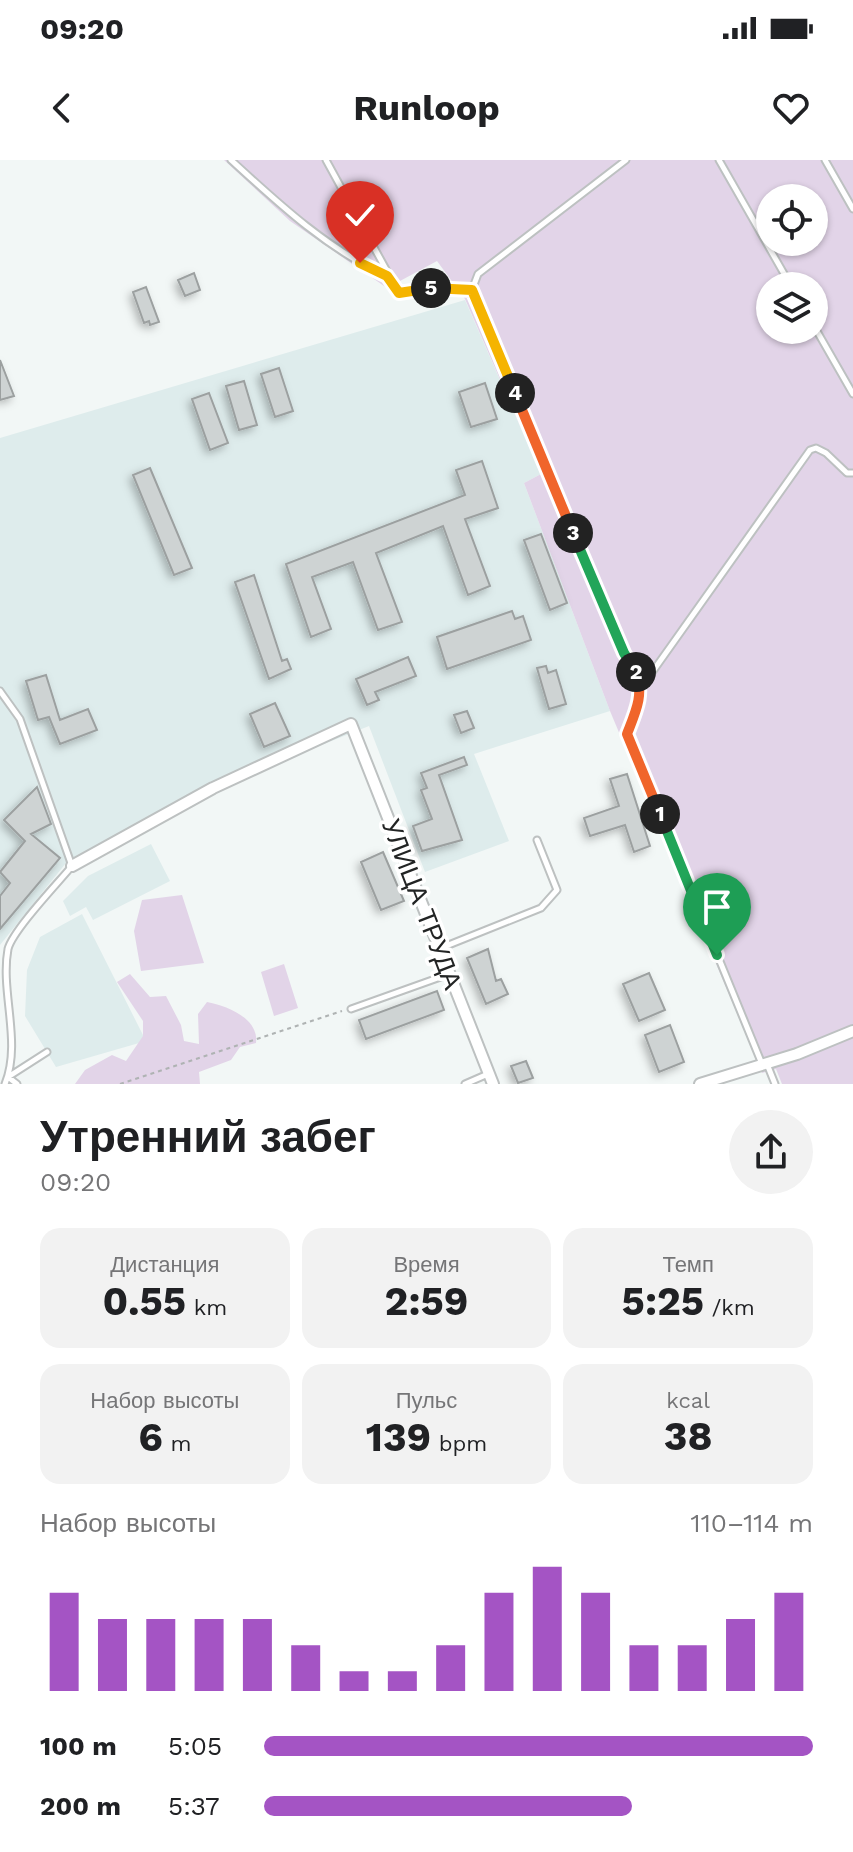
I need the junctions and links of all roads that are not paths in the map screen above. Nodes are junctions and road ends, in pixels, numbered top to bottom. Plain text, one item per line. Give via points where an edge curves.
1 (231, 160) edge
2 (326, 160) edge
3 (626, 160) edge
4 (719, 160) edge
5 (825, 160) edge
6 (853, 209) edge
7 (783, 272) edge
8 (387, 276) junction
9 (472, 290) junction
10 (824, 344) edge
11 (853, 394) edge
12 (853, 473) edge
13 (641, 688) junction
14 (0, 691) edge
15 (537, 840) dead end
16 (72, 866) junction
17 (440, 949) junction
18 (2, 966) edge
19 (450, 974) junction
20 (351, 1009) road end
21 (853, 1031) edge
22 (47, 1052) dead end
23 (765, 1064) junction
24 (491, 1079) edge
25 (6, 1081) edge
26 (17, 1084) edge
27 (465, 1084) edge
28 (700, 1084) edge
29 (775, 1084) edge

1 - 8 lane via 294,218
2 - 8 lane
3 - 9 lane via 478,274
4 - 7 lane
5 - 6 lane
8 - 9 lane via 399,293 438,287
9 - 13 lane
10 - 11 lane
12 - 13 lane via 826,453 810,450
13 - 23 lane via 627,734
14 - 16 lane via 20,719
15 - 17 lane via 557,890 541,908
16 - 17 street, УЛИЦА ТРУДА via 213,788 351,724
16 - 18 lane via 9,945
17 - 19 street, УЛИЦА ТРУДА
18 - 25 lane
19 - 20 lane
19 - 24 street, УЛИЦА ТРУДА
21 - 23 street
22 - 25 lane
23 - 28 street
23 - 29 lane
24 - 27 lane
25 - 26 lane

